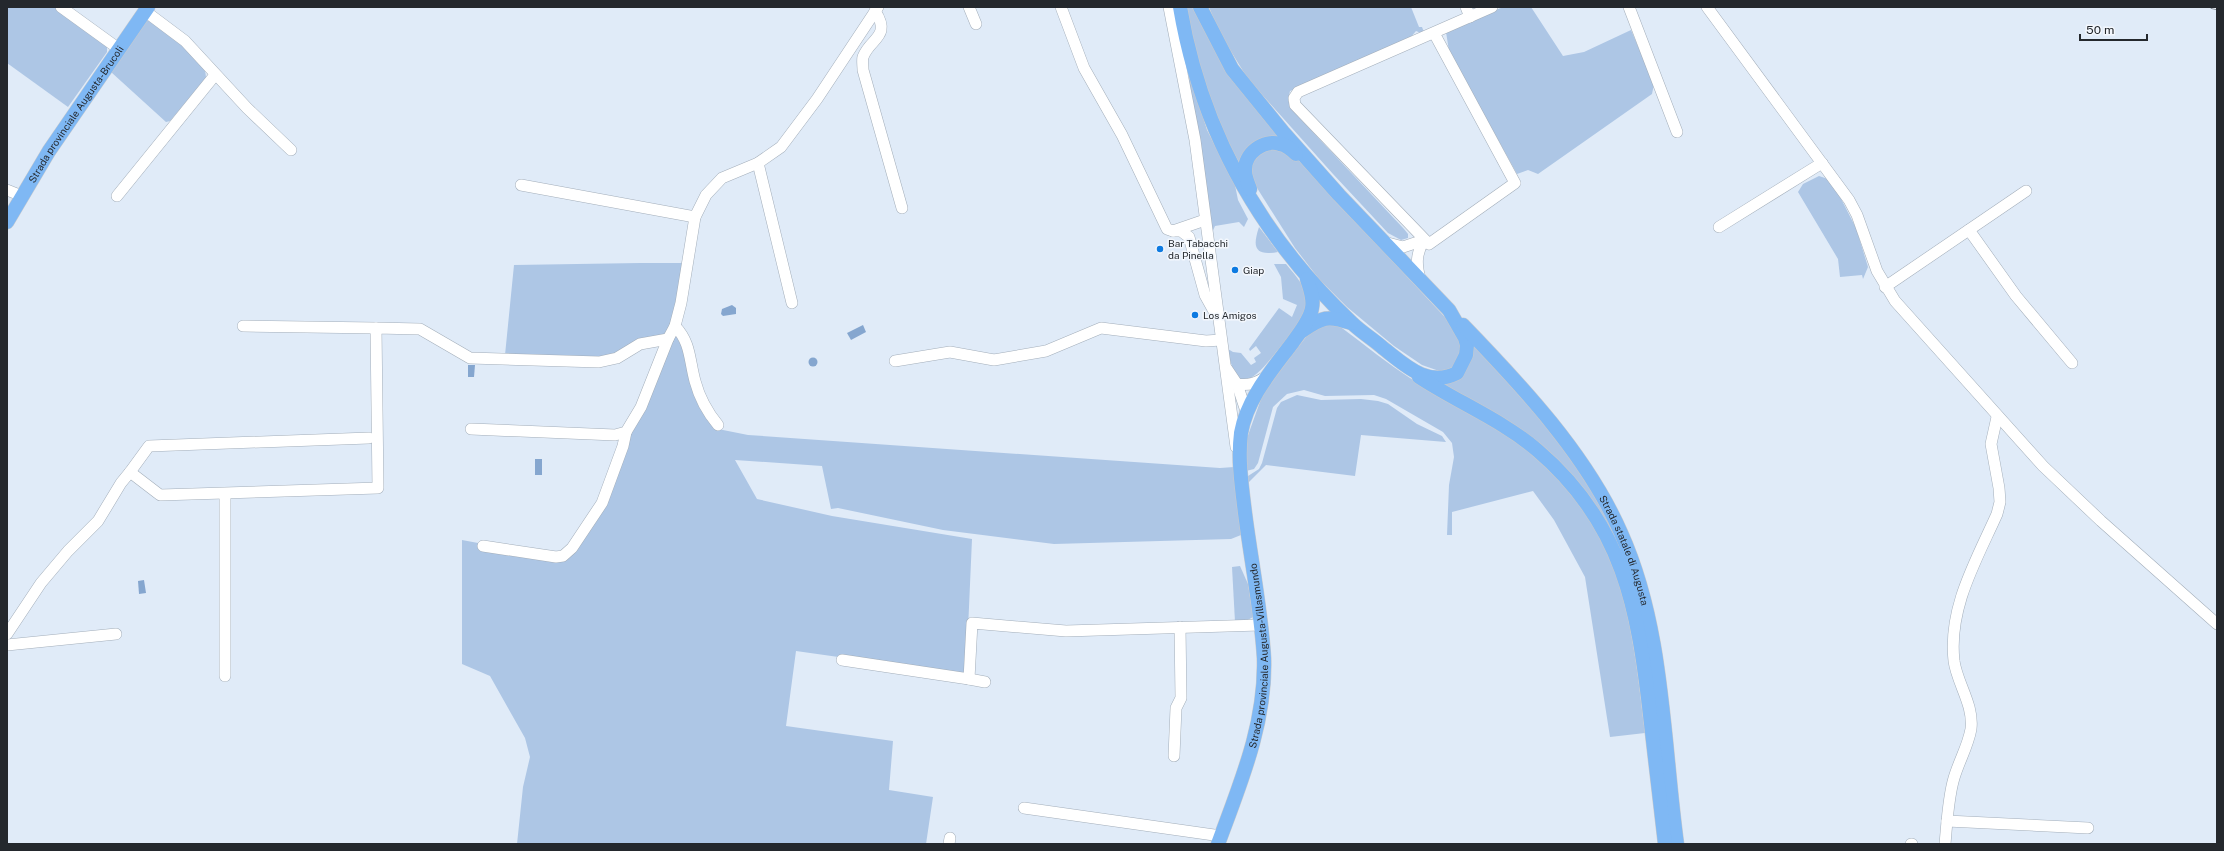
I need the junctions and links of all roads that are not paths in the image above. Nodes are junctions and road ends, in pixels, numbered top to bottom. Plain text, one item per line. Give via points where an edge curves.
1 (61, 7) edge
2 (969, 7) edge
3 (1061, 7) edge
4 (1169, 7) edge
5 (1180, 7) edge
6 (1200, 7) edge
7 (1492, 7) edge
8 (1629, 7) edge
9 (1707, 7) edge
10 (146, 9) edge
11 (876, 9) edge
12 (1468, 12) edge
13 (976, 24) dead end
14 (1434, 33) junction
15 (119, 49) junction
16 (215, 75) junction
17 (1677, 132) dead end
18 (291, 150) dead end
19 (758, 163) junction
20 (1310, 163) junction
21 (1822, 163) junction
22 (521, 185) dead end
23 (7, 190) edge
24 (2026, 191) dead end
25 (22, 196) junction
26 (117, 196) dead end
27 (902, 208) dead end
28 (1257, 209) junction
29 (695, 217) junction
30 (1205, 220) junction
31 (7, 222) edge
32 (1719, 226) dead end
33 (1969, 230) junction
34 (1173, 231) junction
35 (1424, 240) junction
36 (1384, 242) junction
37 (1305, 275) junction
38 (1420, 280) junction
39 (1885, 287) junction
40 (792, 303) dead end
41 (1448, 310) junction
42 (1218, 318) junction
43 (1353, 324) junction
44 (243, 326) dead end
45 (675, 326) junction
46 (376, 328) junction
47 (1300, 332) junction
48 (668, 340) junction
49 (1221, 340) junction
50 (895, 361) dead end
51 (2072, 363) dead end
52 (1225, 366) junction
53 (1408, 370) junction
54 (1268, 375) junction
55 (1237, 384) junction
56 (1247, 414) junction
57 (1231, 415) junction
58 (1997, 417) junction
59 (718, 426) dead end
60 (471, 429) dead end
61 (626, 432) junction
62 (369, 438) dead end
63 (1239, 463) junction
64 (130, 472) junction
65 (225, 494) junction
66 (483, 546) dead end
67 (2217, 624) edge
68 (1260, 625) junction
69 (1180, 627) junction
70 (7, 634) edge
71 (116, 634) dead end
72 (7, 645) edge
73 (842, 660) dead end
74 (225, 676) dead end
75 (969, 680) junction
76 (985, 682) dead end
77 (1174, 756) dead end
78 (1024, 808) dead end
79 (1948, 821) junction
80 (2088, 828) dead end
81 (1219, 840) edge
82 (1665, 844) edge
83 (1677, 844) edge
84 (1945, 844) edge

1 - 15 street
2 - 13 street
3 - 34 street via 1086,74 1122,135 1167,229
4 - 30 street via 1195,140
5 - 28 main road via 1184,34 1202,98 1230,164
6 - 20 main road via 1232,69
7 - 12 street
8 - 17 street
9 - 21 street
10 - 15 main road, Strada provinciale Augusta-Brucoli
10 - 16 street via 185,41
11 - 19 street via 794,131 781,147
11 - 27 street via 882,27 876,40 863,56 863,70
12 - 14 street
14 - 35 street via 1515,183 1429,244
14 - 35 street via 1298,92 1294,98 1295,105
15 - 25 main road, Strada provinciale Augusta-Brucoli via 49,151
16 - 18 street
16 - 26 street
19 - 29 street via 722,178 706,195
19 - 40 street
20 - 28 main road via 1280,144 1271,143 1255,150 1249,156 1245,170
20 - 36 main road
21 - 32 street
21 - 39 street via 1857,215
22 - 29 street
23 - 25 street
24 - 33 street
25 - 31 main road, Strada provinciale Augusta-Brucoli
28 - 37 main road
29 - 45 street
30 - 34 street
30 - 42 street
33 - 39 street
33 - 51 street via 2016,296
34 - 42 street via 1181,231 1189,237 1205,295
35 - 36 street via 1403,247
35 - 38 street via 1416,265
36 - 38 main road
37 - 43 main road
37 - 47 main road, Strada provinciale Augusta-Villasmundo via 1312,295 1312,307 1311,314
38 - 41 main road
39 - 58 street
41 - 53 main road via 1465,338 1466,355 1457,373 1441,378
41 - 83 main road, Strada statale di Augusta via 1552,425 1587,472 1621,532 1640,587 1655,655
42 - 49 street
43 - 47 main road via 1326,318
43 - 53 main road
44 - 46 street
45 - 48 street
45 - 59 street via 685,336 696,382 707,409
46 - 48 street via 420,328 470,358 599,362 617,358 640,344
46 - 65 street via 378,488
47 - 54 main road, Strada provinciale Augusta-Villasmundo
48 - 61 street via 641,407
49 - 50 street via 1206,341 1101,328 1046,351 994,360 950,352
49 - 52 street
52 - 55 street
52 - 57 street
53 - 82 main road, Strada statale di Augusta via 1508,429 1536,449 1575,487 1605,532 1626,581 1644,657
54 - 55 street via 1253,384
54 - 56 main road, Strada provinciale Augusta-Villasmundo
55 - 56 street
56 - 57 street via 1238,418
56 - 63 main road, Strada provinciale Augusta-Villasmundo via 1241,432
57 - 63 street
58 - 67 street via 2043,466 2101,521
58 - 79 street via 1991,444 2000,502 1965,585 1955,618 1954,663 1971,721 1967,744 1954,779
60 - 61 street via 615,435
61 - 66 street via 606,496 567,554 556,556
62 - 64 street via 149,446
63 - 68 main road, Strada provinciale Augusta-Villasmundo
64 - 65 street via 160,495
64 - 70 street via 98,521 41,583
65 - 74 street
68 - 69 street
68 - 81 main road, Strada provinciale Augusta-Villasmundo via 1264,659 1257,734
69 - 75 street via 1066,631 972,624
69 - 77 street via 1181,698 1176,708
71 - 72 street
73 - 75 street
75 - 76 street
78 - 81 street
79 - 80 street
79 - 84 street

